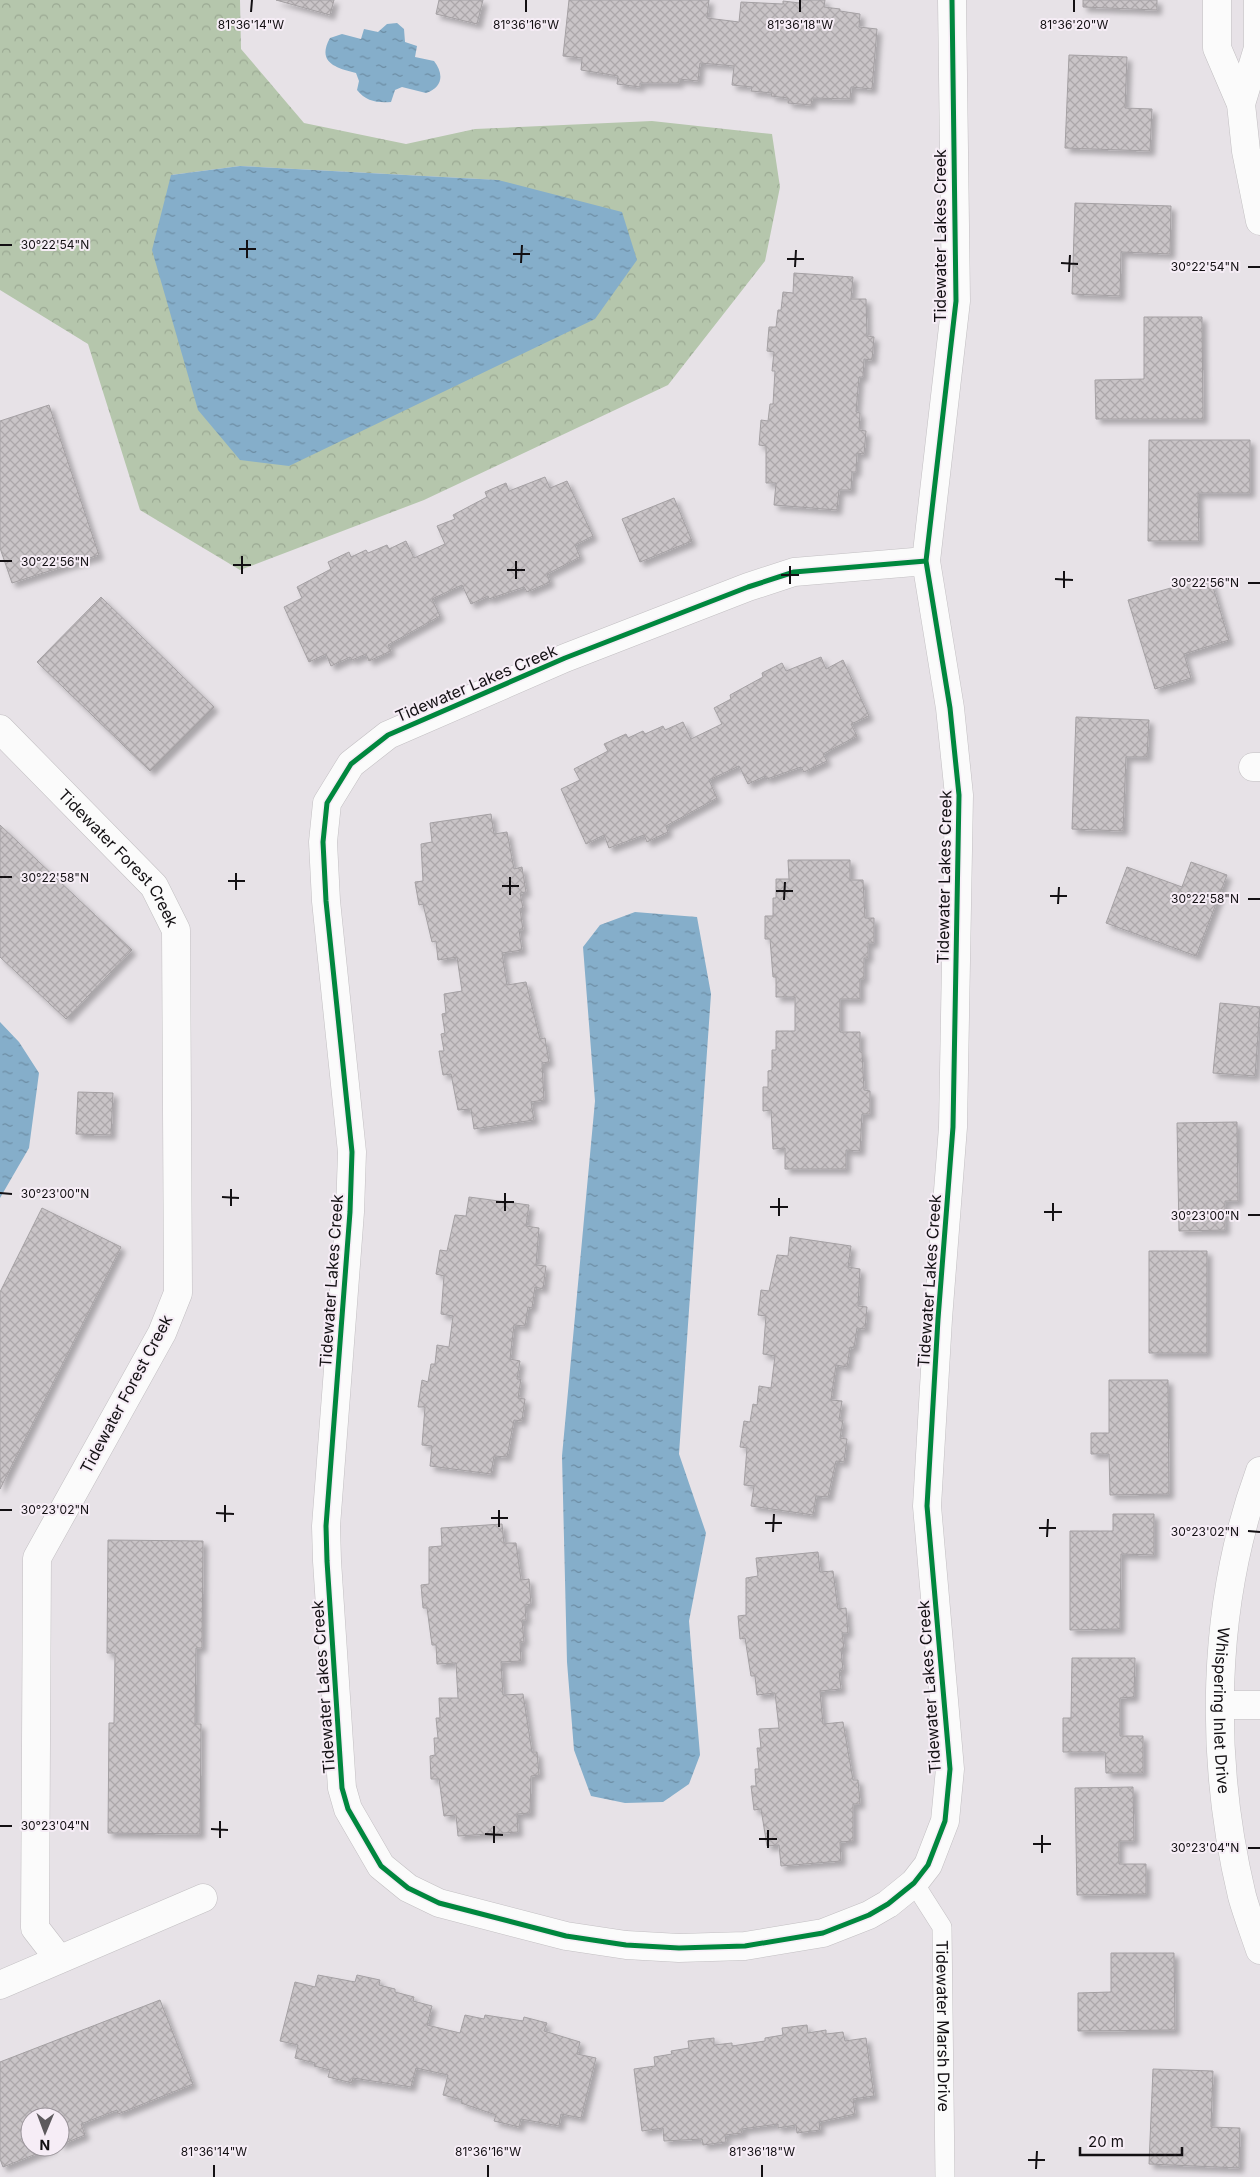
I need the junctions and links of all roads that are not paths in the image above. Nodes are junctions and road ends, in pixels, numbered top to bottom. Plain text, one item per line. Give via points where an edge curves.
1 (952, 0) edge
2 (1217, 0) edge
3 (1258, 0) edge
4 (1250, 104) edge
5 (1260, 221) edge
6 (926, 560) junction
7 (0, 729) edge
8 (1260, 1471) edge
9 (1221, 1705) junction
10 (1260, 1705) edge
11 (914, 1883) junction
12 (203, 1898) dead end
13 (1260, 1950) edge
14 (59, 1959) junction
15 (0, 1984) edge
16 (945, 2177) edge

1 - 6 street, Tidewater Lakes Creek via 956,301
2 - 4 street via 1217,48
3 - 4 street via 1258,48
4 - 5 street via 1247,160
6 - 11 street, Tidewater Lakes Creek via 950,708 959,795 953,1127 927,1506 950,1769 945,1821 928,1864
6 - 11 street, Tidewater Lakes Creek via 794,572 565,658 388,735 351,764 327,803 323,842 326,901 352,1152 326,1526 342,1788 348,1809 382,1866 408,1888 439,1903 566,1936 626,1945 679,1948 745,1946 824,1933 869,1915
7 - 14 street, Tidewater Forest Creek via 154,886 176,930 178,1293 162,1333 36,1558 36,1928
8 - 9 street, Whispering Inlet Drive via 1229,1586
9 - 10 street
9 - 13 street, Whispering Inlet Drive via 1226,1813 1242,1897
11 - 16 lane, Tidewater Marsh Drive via 942,1927
12 - 14 street
14 - 15 street

